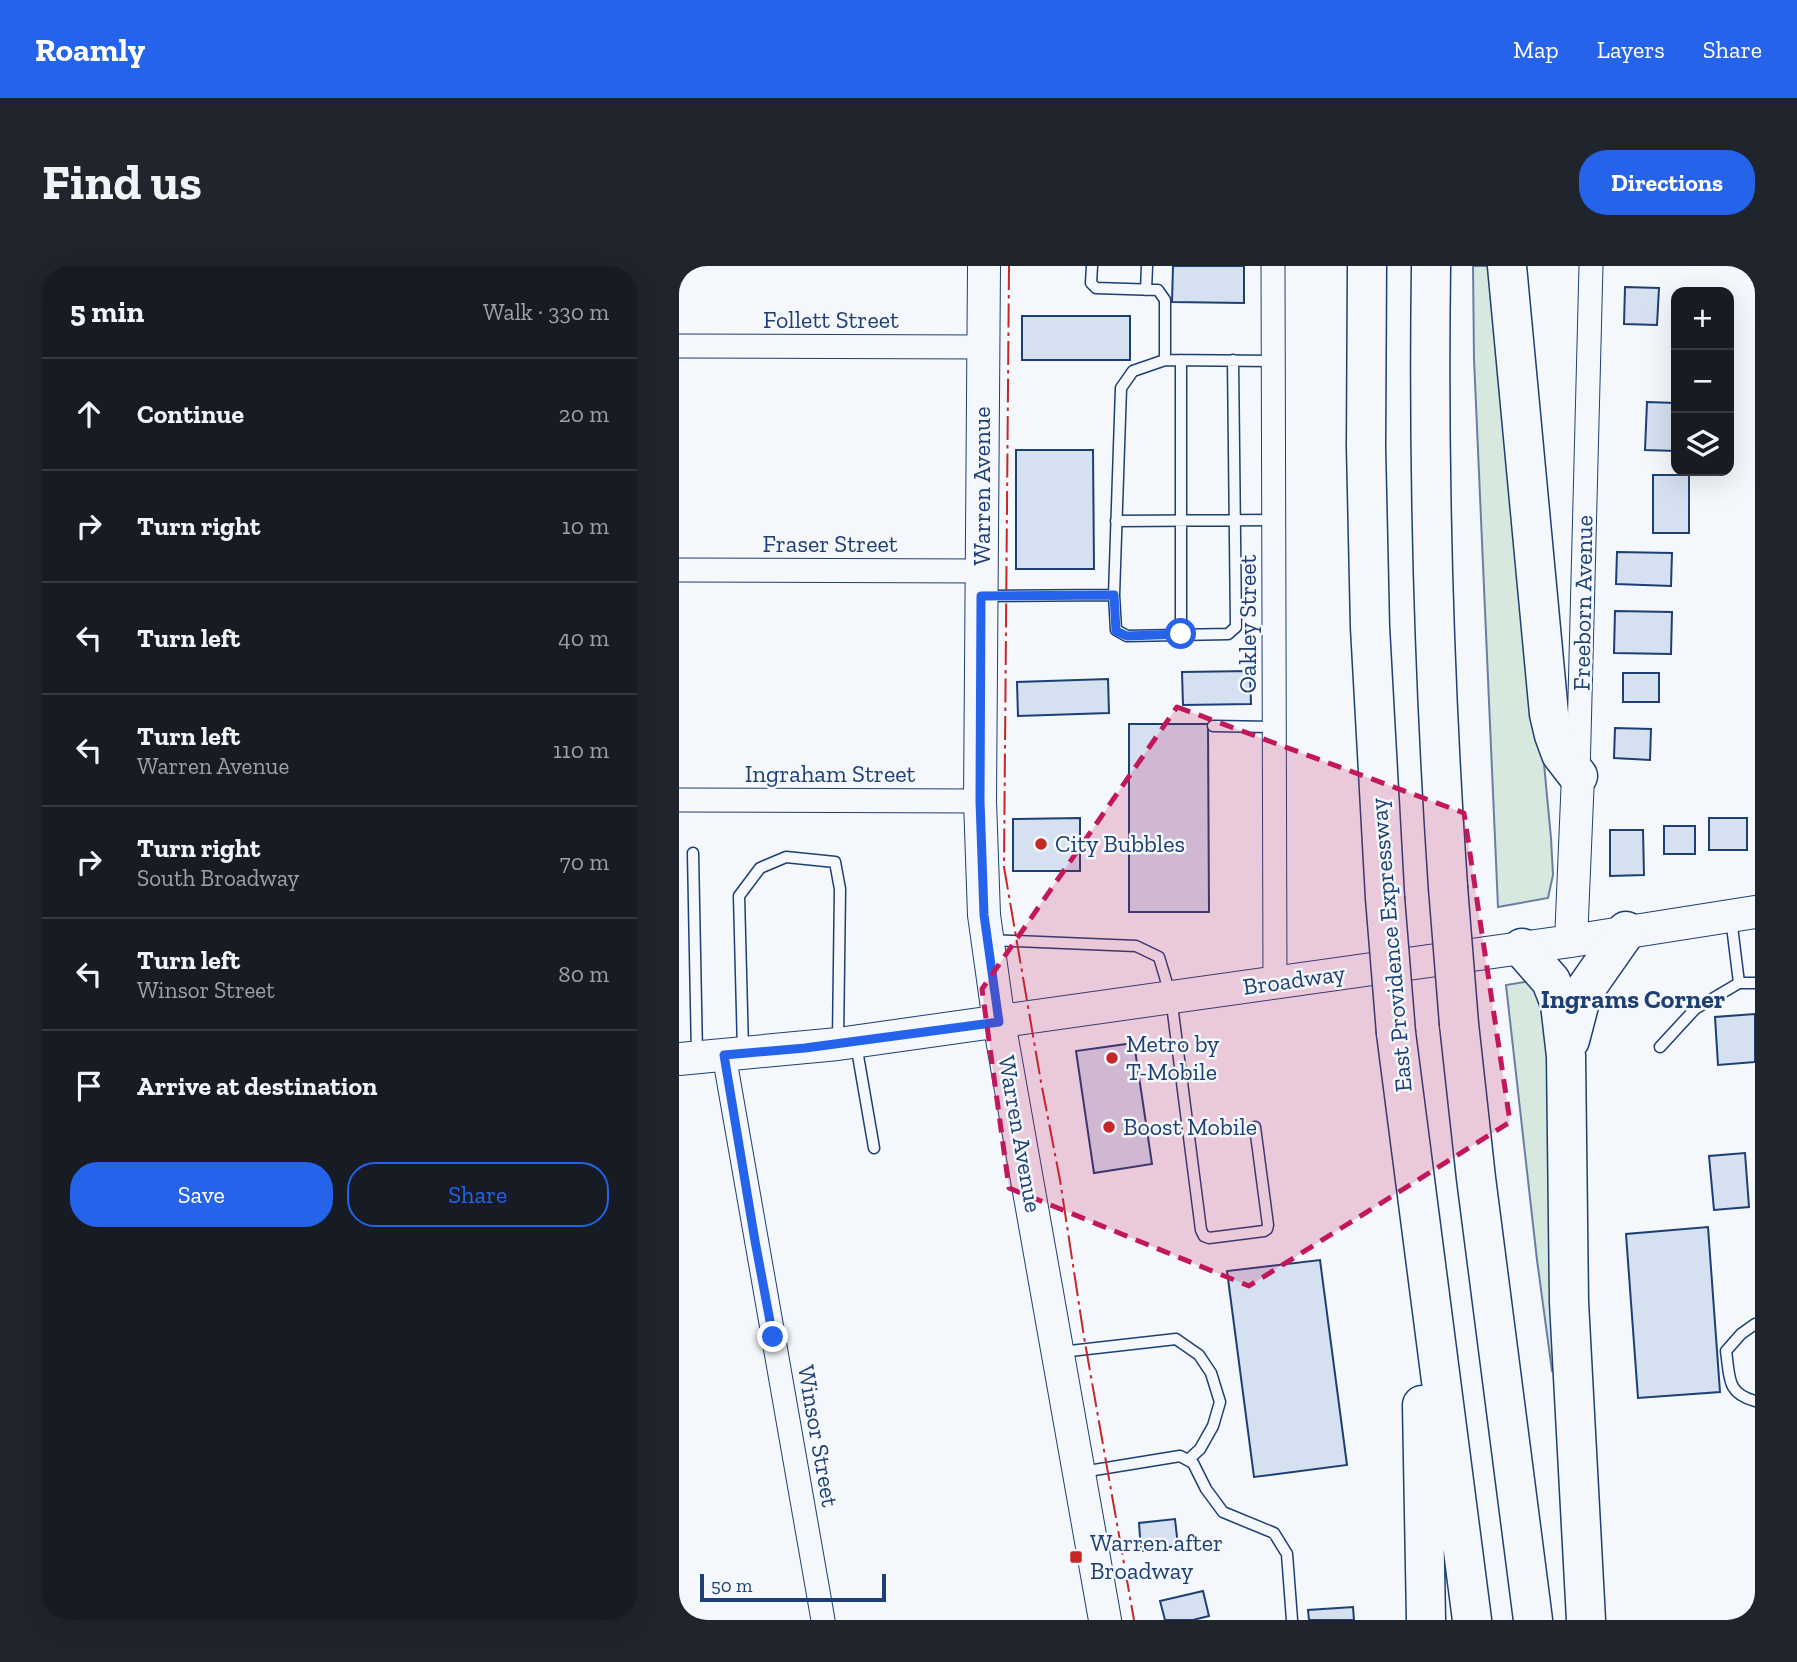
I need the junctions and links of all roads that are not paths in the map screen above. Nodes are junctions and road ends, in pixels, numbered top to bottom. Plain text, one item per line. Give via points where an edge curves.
1 (984, 266) edge
2 (1092, 266) edge
3 (1147, 266) edge
4 (1273, 266) edge
5 (1367, 266) edge
6 (1431, 266) edge
7 (1507, 266) edge
8 (1591, 266) edge
9 (1146, 290) junction
10 (679, 346) edge
11 (983, 347) junction
12 (1165, 360) junction
13 (1181, 360) junction
14 (1234, 360) junction
15 (1273, 361) junction
16 (1180, 520) junction
17 (1235, 520) junction
18 (1274, 520) junction
19 (1116, 521) junction
20 (679, 570) edge
21 (982, 584) junction
22 (1114, 595) junction
23 (1181, 634) junction
24 (1213, 726) dead end
25 (1275, 727) junction
26 (1578, 776) junction
27 (679, 800) edge
28 (980, 801) junction
29 (693, 853) dead end
30 (1743, 913) edge
31 (1626, 931) junction
32 (987, 939) junction
33 (1571, 941) junction
34 (1522, 947) junction
35 (1275, 983) junction
36 (1739, 983) junction
37 (1755, 983) edge
38 (1171, 998) junction
39 (999, 1022) junction
40 (847, 1043) junction
41 (1660, 1046) dead end
42 (711, 1056) edge
43 (1566, 1056) junction
44 (1255, 1127) dead end
45 (874, 1147) dead end
46 (1419, 1218) junction
47 (1755, 1324) edge
48 (1058, 1352) junction
49 (1755, 1401) edge
50 (1188, 1460) junction
51 (1080, 1472) junction
52 (823, 1620) edge
53 (1105, 1620) edge
54 (1292, 1620) edge
55 (1426, 1620) edge
56 (1472, 1620) edge
57 (1533, 1620) edge
58 (1586, 1620) edge

1 - 11 main road, Warren Avenue
2 - 9 lane via 1091,283 1096,288
3 - 9 lane
4 - 15 street, Oakley Street
5 - 46 highway, East Providence Expressway, bridge via 1370,616 1385,898
6 - 57 highway, bridge via 1432,587 1448,887 1476,1178
7 - 26 highway via 1549,714 1561,754
8 - 26 street, Freeborn Avenue
9 - 12 lane via 1158,290 1165,300
10 - 11 street, Follett Street
11 - 21 main road, Warren Avenue
12 - 13 lane
12 - 19 lane via 1133,371 1121,388
13 - 14 lane
13 - 16 lane
14 - 15 lane
14 - 17 lane
15 - 18 street, Oakley Street
16 - 17 lane
16 - 19 lane
16 - 23 lane
17 - 18 lane
17 - 23 lane via 1236,627 1228,634
18 - 25 street, Oakley Street
19 - 22 lane
20 - 21 street, Fraser Street
21 - 22 lane
21 - 28 main road, Warren Avenue
22 - 23 lane via 1116,631 1127,636
24 - 25 lane
25 - 35 street, Oakley Street
26 - 33 main road, Freeborn Avenue
27 - 28 street, Ingraham Street
28 - 32 main road, Warren Avenue
29 - 42 lane
30 - 31 main road, Broadway
30 - 36 lane
31 - 33 main road, Broadway
31 - 43 highway via 1581,994
32 - 38 lane via 1136,946 1159,957
32 - 39 main road, Warren Avenue
33 - 34 main road, Broadway
34 - 35 main road, Broadway
34 - 43 highway via 1551,981 1560,1004
35 - 38 main road, Broadway
36 - 37 lane
36 - 41 lane via 1695,1009
38 - 39 main road, Broadway
38 - 44 lane via 1204,1236 1267,1229
39 - 40 main road, Broadway
39 - 48 main road, Warren Avenue
40 - 42 main road, Broadway
40 - 42 lane via 835,862 786,857 760,868 739,896
40 - 45 lane
42 - 52 street, Winsor Street via 755,1241
43 - 58 highway via 1569,1302
46 - 55 highway
46 - 56 highway, East Providence Expressway
47 - 49 lane via 1726,1351 1731,1385 1741,1397
48 - 50 lane via 1176,1339 1199,1355 1211,1373 1220,1402 1213,1426
48 - 51 main road, Warren Avenue
50 - 51 lane via 1180,1456
50 - 54 lane via 1223,1512 1274,1533 1287,1554
51 - 53 main road, Warren Avenue

